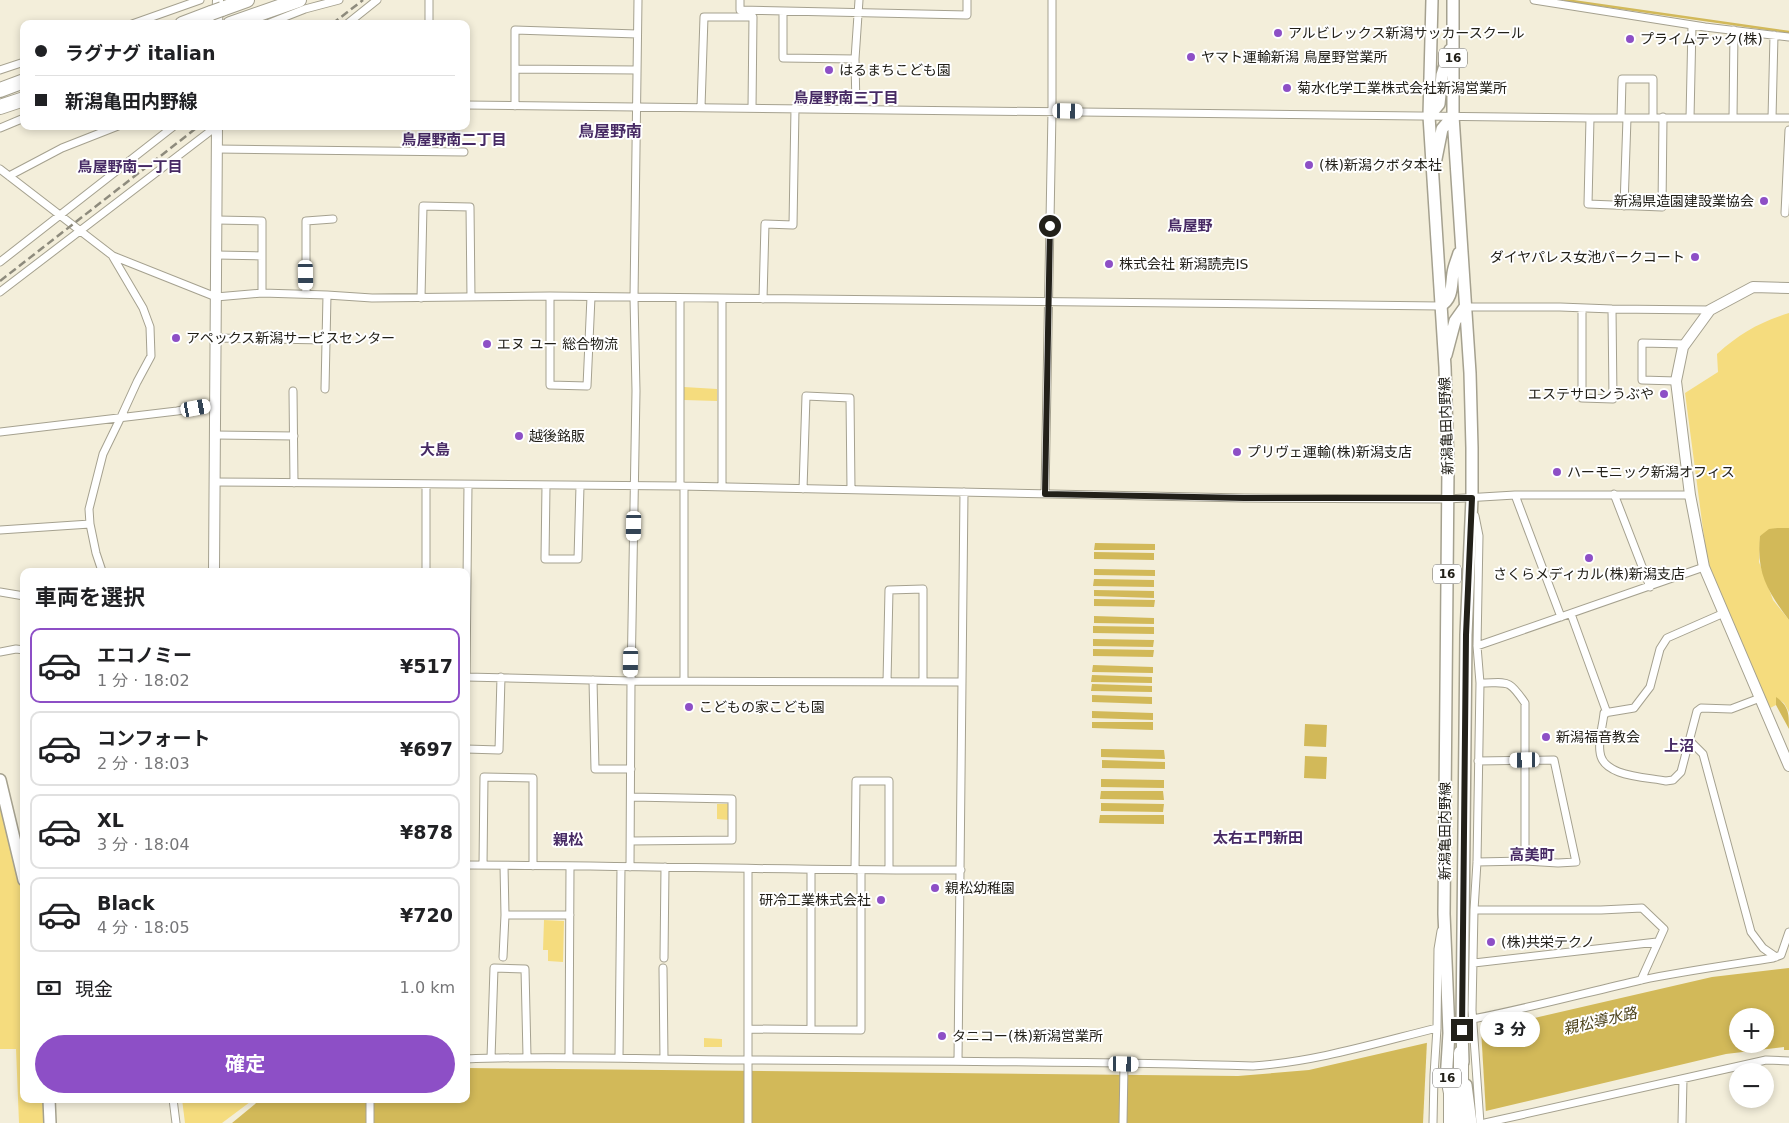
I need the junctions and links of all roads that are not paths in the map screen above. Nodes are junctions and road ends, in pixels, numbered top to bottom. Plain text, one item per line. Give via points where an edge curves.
1 (200, 0) edge
2 (247, 0) edge
3 (299, 0) edge
4 (339, 0) edge
5 (377, 0) edge
6 (429, 0) edge
7 (638, 0) edge
8 (740, 0) edge
9 (858, 0) edge
10 (967, 0) edge
11 (1052, 0) edge
12 (1432, 0) edge
13 (1453, 0) edge
14 (1534, 0) edge
15 (217, 11) edge
16 (783, 11) junction
17 (859, 13) junction
18 (143, 20) edge
19 (193, 20) edge
20 (242, 20) edge
21 (277, 20) edge
22 (352, 20) edge
23 (429, 20) edge
24 (1692, 25) junction
25 (1734, 30) junction
26 (637, 34) junction
27 (1774, 35) junction
28 (1789, 37) edge
29 (1453, 42) junction
30 (855, 59) junction
31 (20, 63) edge
32 (515, 69) junction
33 (0, 70) edge
34 (637, 70) junction
35 (20, 82) edge
36 (0, 90) edge
37 (20, 100) edge
38 (470, 105) edge
39 (515, 106) junction
40 (0, 107) edge
41 (636, 107) junction
42 (701, 107) junction
43 (752, 108) junction
44 (795, 108) junction
45 (856, 109) junction
46 (1052, 111) junction
47 (1429, 116) junction
48 (1453, 116) junction
49 (1590, 118) junction
50 (1624, 118) junction
51 (1653, 118) junction
52 (1663, 118) junction
53 (1690, 118) junction
54 (1733, 118) junction
55 (1772, 118) junction
56 (1789, 118) edge
57 (20, 120) edge
58 (0, 128) edge
59 (108, 130) edge
60 (169, 130) edge
61 (212, 130) edge
62 (217, 130) edge
63 (1789, 130) edge
64 (217, 149) junction
65 (464, 152) dead end
66 (0, 169) edge
67 (1432, 174) junction
68 (9, 176) junction
69 (1624, 206) junction
70 (1785, 213) dead end
71 (60, 215) junction
72 (333, 219) dead end
73 (217, 220) junction
74 (79, 230) junction
75 (1462, 247) junction
76 (217, 255) junction
77 (112, 256) junction
78 (262, 256) junction
79 (0, 262) edge
80 (1789, 288) edge
81 (0, 292) edge
82 (262, 294) junction
83 (306, 294) junction
84 (327, 295) junction
85 (550, 296) junction
86 (216, 297) junction
87 (471, 297) junction
88 (591, 297) junction
89 (421, 298) junction
90 (634, 298) junction
91 (680, 298) junction
92 (722, 299) junction
93 (763, 299) junction
94 (1049, 302) junction
95 (1440, 306) junction
96 (1465, 307) junction
97 (1582, 308) junction
98 (1612, 309) junction
99 (1710, 310) junction
100 (216, 338) junction
101 (326, 340) junction
102 (1685, 344) junction
103 (1444, 362) junction
104 (1676, 381) junction
105 (325, 389) dead end
106 (293, 391) dead end
107 (215, 404) junction
108 (121, 418) junction
109 (0, 432) edge
110 (215, 435) junction
111 (294, 436) junction
112 (214, 482) junction
113 (294, 483) junction
114 (426, 484) junction
115 (468, 485) junction
116 (546, 486) junction
117 (580, 486) junction
118 (682, 486) junction
119 (634, 487) junction
120 (722, 487) junction
121 (803, 489) junction
122 (852, 490) junction
123 (964, 492) junction
124 (1045, 494) junction
125 (1614, 494) junction
126 (1515, 495) junction
127 (1690, 495) junction
128 (1472, 498) junction
129 (1448, 499) junction
130 (90, 524) junction
131 (0, 530) edge
132 (1704, 567) junction
133 (101, 568) edge
134 (214, 568) edge
135 (426, 568) edge
136 (467, 568) edge
137 (1650, 586) junction
138 (0, 592) edge
139 (20, 595) edge
140 (1724, 613) junction
141 (1571, 614) junction
142 (1561, 618) junction
143 (1477, 646) junction
144 (20, 650) edge
145 (0, 652) edge
146 (470, 677) edge
147 (501, 677) junction
148 (593, 680) junction
149 (631, 681) junction
150 (684, 681) junction
151 (887, 682) junction
152 (923, 682) junction
153 (961, 682) junction
154 (1480, 683) junction
155 (1760, 698) junction
156 (1607, 713) junction
157 (1689, 740) junction
158 (470, 750) edge
159 (1525, 760) junction
160 (1478, 761) junction
161 (1789, 766) edge
162 (631, 770) junction
163 (0, 780) edge
164 (631, 798) junction
165 (631, 841) junction
166 (1525, 861) junction
167 (1477, 862) junction
168 (20, 863) edge
169 (470, 865) edge
170 (483, 865) junction
171 (504, 866) junction
172 (533, 866) junction
173 (630, 866) junction
174 (570, 867) junction
175 (621, 867) junction
176 (665, 867) junction
177 (748, 869) junction
178 (812, 870) junction
179 (858, 870) junction
180 (889, 870) junction
181 (961, 870) junction
182 (1474, 910) junction
183 (1444, 914) junction
184 (570, 915) junction
185 (505, 916) junction
186 (1789, 932) edge
187 (1658, 942) junction
188 (502, 957) dead end
189 (1776, 957) junction
190 (664, 958) dead end
191 (1474, 963) junction
192 (663, 968) dead end
193 (1641, 980) junction
194 (1473, 1019) junction
195 (748, 1029) junction
196 (811, 1029) junction
197 (1437, 1032) junction
198 (1462, 1053) joint
199 (527, 1056) junction
200 (569, 1057) junction
201 (619, 1057) junction
202 (491, 1058) junction
203 (470, 1059) edge
204 (664, 1059) junction
205 (958, 1061) junction
206 (1789, 1061) edge
207 (748, 1064) junction
208 (1124, 1067) junction
209 (1447, 1073) junction
210 (1683, 1078) junction
211 (49, 1103) edge
212 (174, 1103) edge
213 (370, 1103) edge
214 (1470, 1122) edge
215 (50, 1123) edge
216 (176, 1123) edge
217 (370, 1123) edge
218 (748, 1123) edge
219 (1123, 1123) edge
220 (1433, 1123) edge
221 (1444, 1123) edge
222 (1682, 1123) edge

1 - 18 street
2 - 15 highway
3 - 20 highway
4 - 21 street
5 - 22 street
6 - 23 street
7 - 26 street
8 - 16 street via 740,10
9 - 17 street
10 - 17 street via 967,15
11 - 46 street
12 - 47 main road, 新潟亀田内野線 / 16
13 - 29 main road, 新潟亀田内野線 / 16
14 - 24 street
15 - 19 highway
16 - 17 street
16 - 30 street via 783,58
17 - 30 street
24 - 25 street
24 - 53 street
25 - 27 street
25 - 54 street
26 - 32 street via 515,30
26 - 34 street
27 - 28 street
27 - 55 street
29 - 47 main road via 1444,68 1439,104
29 - 48 main road, 新潟亀田内野線 / 16
30 - 45 street
31 - 33 street
32 - 34 street
32 - 39 street
34 - 41 street
35 - 36 highway
37 - 40 highway
38 - 39 street
39 - 41 street
41 - 42 street
41 - 90 street
42 - 43 street
42 - 43 street via 704,17 753,17
43 - 44 street
44 - 45 street
44 - 93 street via 793,225 765,224
45 - 46 street
46 - 47 street
46 - 94 street
47 - 48 street
47 - 67 main road, 新潟亀田内野線 / 16
48 - 49 street
48 - 67 main road via 1442,129
48 - 75 main road, 新潟亀田内野線 / 16
49 - 50 street
49 - 69 street via 1588,204
50 - 51 street
50 - 51 street via 1622,79 1653,79
50 - 69 street
51 - 52 street
52 - 53 street
52 - 69 street via 1662,207
53 - 54 street
54 - 55 street
55 - 56 street
57 - 58 street
59 - 68 street via 62,148
60 - 71 street
61 - 74 street
62 - 64 street
63 - 70 street
64 - 65 street
64 - 73 street
66 - 68 street
67 - 95 main road, 新潟亀田内野線 / 16
68 - 71 street
71 - 74 street
71 - 79 street
72 - 83 street via 306,221
73 - 76 street
73 - 78 street via 262,221
74 - 77 street
74 - 81 street
75 - 95 main road via 1450,295
75 - 96 main road, 新潟亀田内野線 / 16
76 - 78 street
76 - 86 street
77 - 86 street
77 - 108 street via 143,308 150,327 151,356
78 - 82 street
80 - 99 street via 1753,287
82 - 83 street
82 - 86 street
83 - 84 street
84 - 89 street
84 - 101 street
85 - 87 street
85 - 88 street
85 - 88 street via 550,385 588,386
86 - 100 street
87 - 89 street
87 - 89 street via 470,207 422,206
88 - 90 street
90 - 91 street
90 - 119 street
91 - 92 street
91 - 118 street
92 - 93 street
92 - 120 street
93 - 94 street
94 - 95 street
94 - 124 street
95 - 103 main road, 新潟亀田内野線 / 16
96 - 97 street
96 - 103 main road via 1455,321
96 - 128 main road, 新潟亀田内野線 / 16
97 - 98 street
97 - 98 street via 1582,398 1613,399
98 - 99 street
99 - 102 street
100 - 101 street
100 - 107 street
101 - 105 street
102 - 104 street
102 - 104 street via 1642,343 1642,380
103 - 129 main road, 新潟亀田内野線 / 16
104 - 127 street
106 - 111 street
107 - 108 street
107 - 110 street
108 - 109 street
108 - 130 street via 103,454 90,509
110 - 111 street
110 - 112 street
111 - 113 street
112 - 113 street
112 - 134 street
113 - 114 street
114 - 115 street
114 - 135 street
115 - 116 street
115 - 136 street
116 - 117 street
116 - 117 street via 545,559 578,559
117 - 119 street
118 - 119 street
118 - 120 street
118 - 150 street
119 - 149 street
120 - 121 street
121 - 122 street
121 - 122 street via 806,396 850,398
122 - 123 street
123 - 124 street
123 - 153 street
124 - 129 street
125 - 126 street
125 - 127 street
125 - 137 street
126 - 128 street
126 - 142 street
127 - 132 street
128 - 129 street
128 - 143 street via 1478,536
128 - 198 main road, 新潟亀田内野線 / 16 via 1466,635
129 - 183 main road, 新潟亀田内野線 / 16
130 - 131 street
130 - 133 street
132 - 137 street
132 - 140 street
137 - 141 street
138 - 139 street
140 - 155 street
140 - 156 street via 1667,638 1660,649 1650,687 1634,708
141 - 142 street
141 - 156 street
142 - 143 street
143 - 154 street
144 - 145 street
146 - 147 street
147 - 148 street
147 - 158 street via 499,750
148 - 149 street
148 - 162 street via 595,769
149 - 150 street
149 - 162 street
150 - 151 street
151 - 152 street
151 - 152 street via 889,590 923,589
152 - 153 street
153 - 181 street
154 - 159 street via 1507,683 1525,703
154 - 160 street
155 - 157 street via 1731,710 1701,708
155 - 161 street
156 - 157 street via 1604,713 1600,752 1606,766 1614,771 1673,780 1681,772
157 - 189 street via 1703,754 1751,932 1763,948
159 - 160 street
159 - 166 street
159 - 166 street via 1554,760 1576,862
160 - 167 street
162 - 164 street
163 - 168 main road
164 - 165 street
164 - 165 street via 732,799 732,840
165 - 173 street
166 - 167 street
167 - 182 street
169 - 170 street
170 - 171 street
170 - 172 street via 484,777 533,778
171 - 172 street
171 - 185 street
172 - 174 street
173 - 175 street
173 - 176 street
174 - 175 street
174 - 184 street
175 - 201 street
176 - 177 street
176 - 190 street
177 - 178 street
177 - 195 street
178 - 179 street
178 - 196 street
179 - 180 street
179 - 180 street via 856,780 889,781
179 - 196 street via 861,1030
180 - 181 street
181 - 205 street
182 - 187 street via 1642,908 1664,929
182 - 191 street
183 - 197 street via 1438,949
183 - 209 main road, 新潟亀田内野線 / 16 via 1449,1033
184 - 185 street
184 - 200 street
185 - 188 street
186 - 189 street via 1781,955
187 - 191 street
187 - 193 street
189 - 193 street
191 - 194 street
192 - 204 street
193 - 194 street
194 - 214 street
195 - 196 street
195 - 207 street
197 - 208 street via 1283,1064
197 - 220 street
198 - 214 highway
199 - 200 street
199 - 202 street
199 - 202 street via 525,969 494,968
200 - 201 street
201 - 204 street
202 - 203 street
204 - 207 street
205 - 207 street
205 - 208 street
206 - 210 street via 1766,1060
207 - 218 street
208 - 219 street
209 - 214 highway via 1451,1093
209 - 221 main road, 16
210 - 214 street
210 - 222 street
211 - 215 main road
212 - 216 street
213 - 217 street

